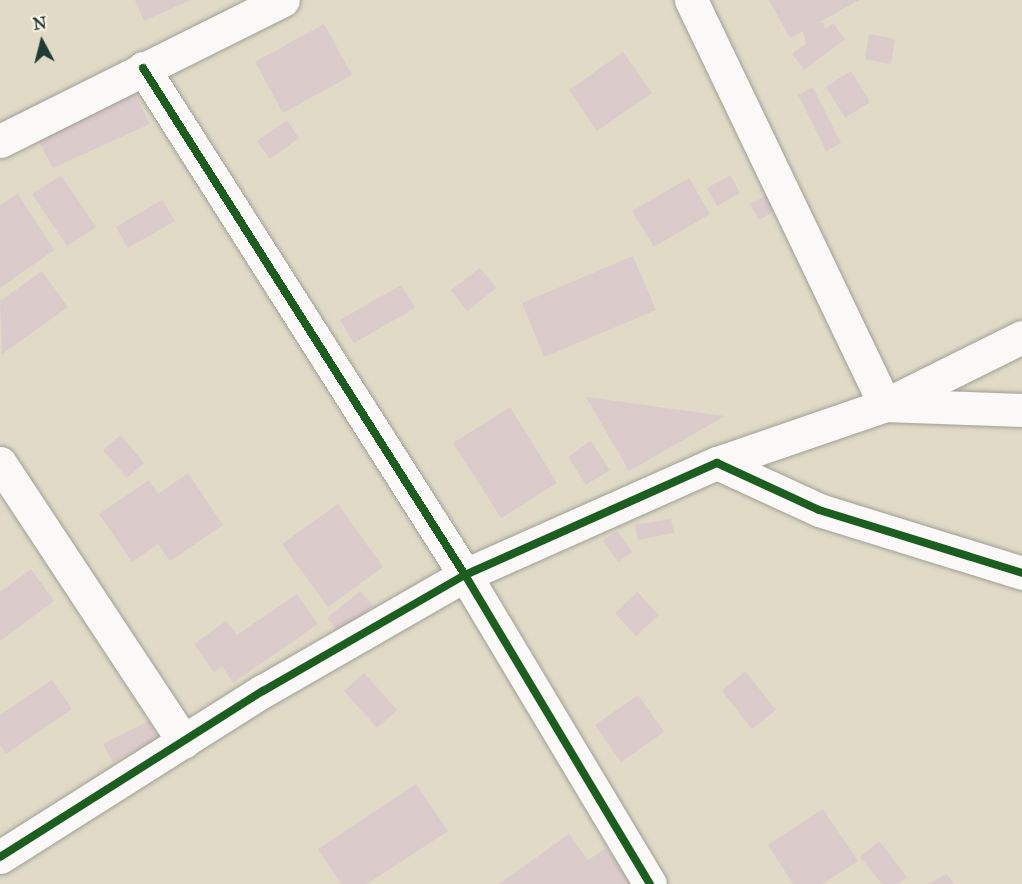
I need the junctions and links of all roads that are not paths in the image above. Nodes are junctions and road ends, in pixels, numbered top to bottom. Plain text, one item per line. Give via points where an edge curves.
1 (283, 0) edge
2 (691, 0) edge
3 (143, 68) junction
4 (0, 141) edge
5 (1022, 337) edge
6 (885, 405) junction
7 (1022, 410) edge
8 (0, 463) edge
9 (717, 463) junction
10 (1022, 573) edge
11 (465, 575) junction
12 (184, 742) junction
13 (0, 856) edge
14 (650, 884) edge

1 - 3 street
2 - 6 street
3 - 4 street
3 - 11 street
5 - 6 street
6 - 7 street
6 - 9 street
8 - 12 street
9 - 10 street via 819,510
9 - 11 street
11 - 12 street
11 - 14 street
12 - 13 street

